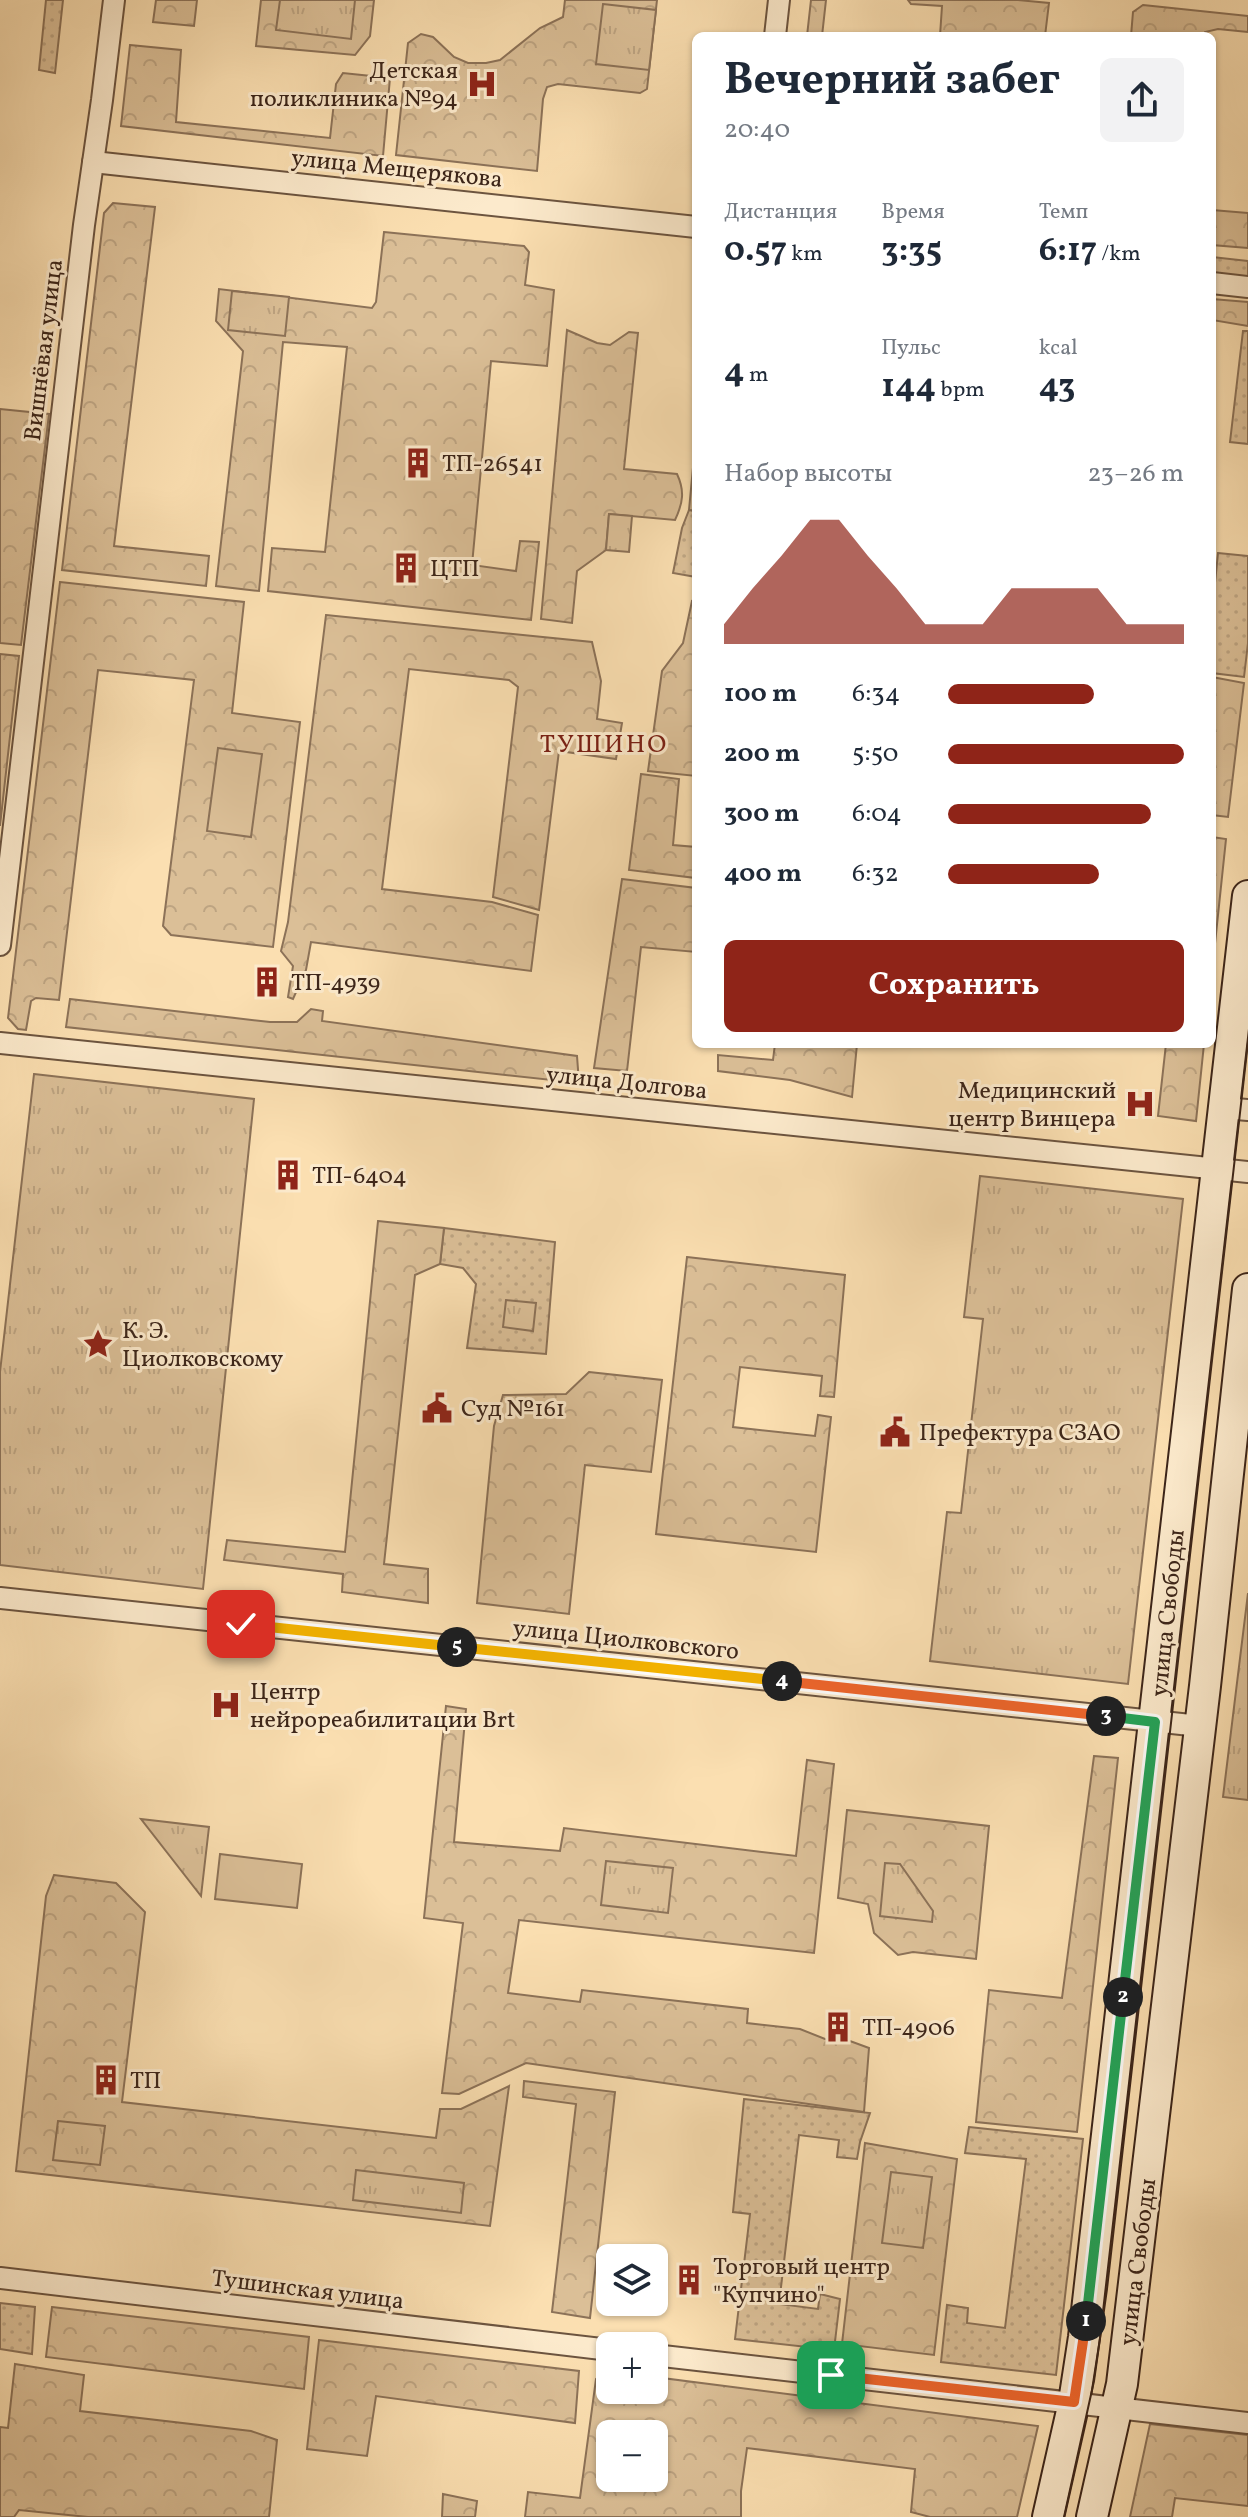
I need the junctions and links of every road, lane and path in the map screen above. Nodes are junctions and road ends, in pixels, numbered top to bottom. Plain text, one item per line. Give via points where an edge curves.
1 (114, 0) edge
2 (779, 0) edge
3 (775, 32) edge
4 (93, 162) junction
5 (692, 227) edge
6 (1216, 283) edge
7 (1248, 287) edge
8 (1248, 896) edge
9 (0, 945) edge
10 (0, 1043) edge
11 (1236, 1109) edge
12 (1217, 1169) junction
13 (1248, 1172) edge
14 (1248, 1289) edge
15 (0, 1598) edge
16 (1155, 1722) junction
17 (1200, 1726) junction
18 (0, 2278) edge
19 (596, 2348) edge
20 (668, 2357) edge
21 (1074, 2402) junction
22 (1117, 2408) junction
23 (1248, 2423) edge
24 (1048, 2517) edge
25 (1092, 2517) edge

1 - 4 street, Вишнёвая улица
2 - 3 street
4 - 5 street, улица Мещерякова
4 - 9 street, Вишнёвая улица
6 - 7 street
8 - 11 main road, улица Свободы
10 - 12 street, улица Долгова
11 - 12 main road, улица Свободы
12 - 13 street, улица Долгова
12 - 16 main road, улица Свободы
14 - 17 main road, улица Свободы
15 - 16 street, улица Циолковского
16 - 17 street, улица Циолковского
16 - 21 main road, улица Свободы
17 - 22 main road, улица Свободы
18 - 19 street, Тушинская улица
20 - 21 street
21 - 22 street
21 - 24 main road, улица Свободы
22 - 23 street
22 - 25 main road, улица Свободы

